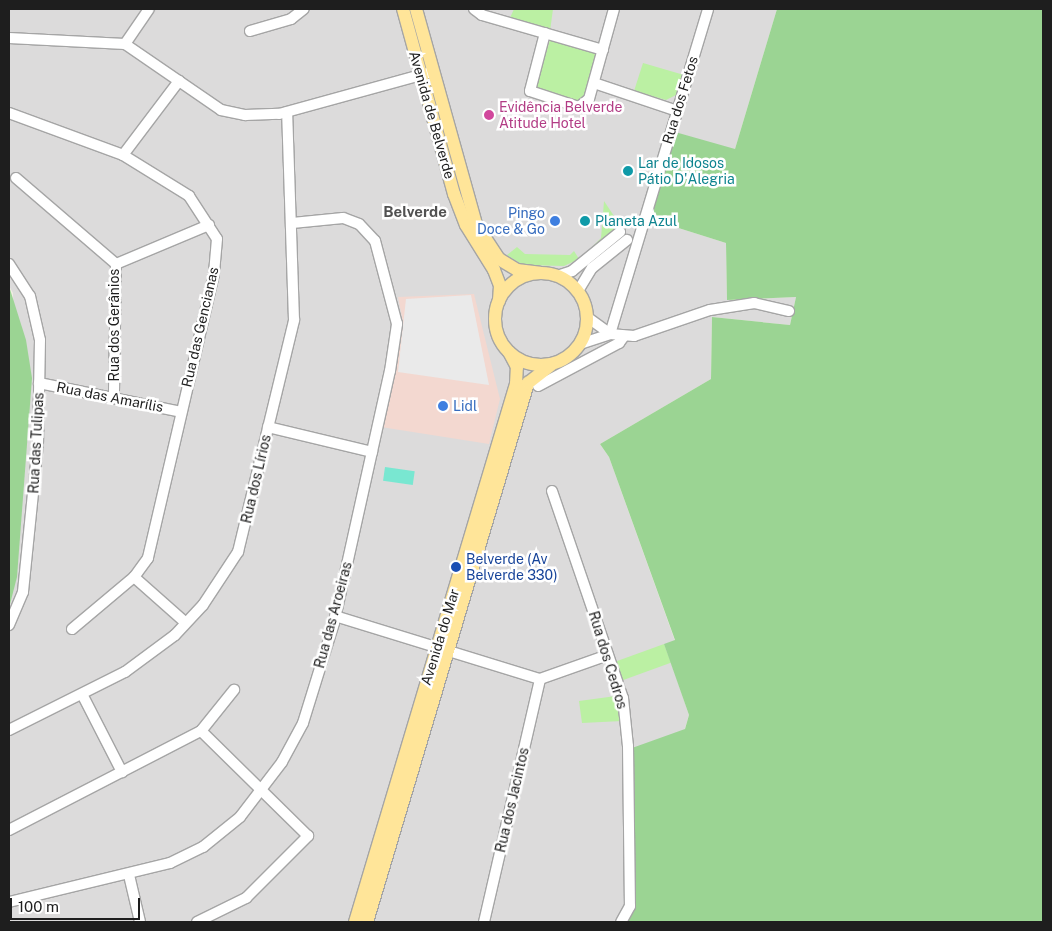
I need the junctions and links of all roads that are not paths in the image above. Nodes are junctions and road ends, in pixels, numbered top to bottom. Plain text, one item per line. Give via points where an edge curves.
1 (149, 9) edge
2 (304, 9) edge
3 (403, 9) edge
4 (416, 9) edge
5 (474, 9) edge
6 (614, 9) edge
7 (708, 9) edge
8 (250, 31) dead end
9 (545, 33) junction
10 (9, 38) edge
11 (125, 44) junction
12 (602, 50) junction
13 (434, 72) junction
14 (421, 74) junction
15 (179, 81) junction
16 (594, 83) junction
17 (676, 111) junction
18 (287, 112) junction
19 (9, 113) edge
20 (123, 155) junction
21 (16, 178) dead end
22 (292, 223) junction
23 (209, 225) junction
24 (9, 264) edge
25 (116, 264) junction
26 (540, 273) junction
27 (557, 276) junction
28 (578, 291) junction
29 (499, 302) junction
30 (789, 311) dead end
31 (588, 317) junction
32 (610, 334) junction
33 (624, 336) junction
34 (580, 344) junction
35 (509, 352) junction
36 (551, 364) junction
37 (39, 383) junction
38 (538, 386) dead end
39 (114, 397) junction
40 (181, 412) junction
41 (268, 427) junction
42 (372, 452) junction
43 (552, 491) dead end
44 (134, 577) junction
45 (335, 616) junction
46 (186, 623) junction
47 (9, 625) edge
48 (72, 629) dead end
49 (443, 648) junction
50 (608, 654) junction
51 (540, 679) junction
52 (234, 690) dead end
53 (82, 694) junction
54 (9, 730) edge
55 (201, 731) junction
56 (122, 772) junction
57 (263, 788) junction
58 (9, 830) edge
59 (129, 875) junction
60 (9, 902) edge
61 (140, 922) edge
62 (197, 922) edge
63 (355, 922) edge
64 (367, 922) edge
65 (484, 922) edge
66 (621, 922) edge

1 - 11 street
2 - 8 street via 291,19
3 - 14 main road, Avenida de Belverde
4 - 13 main road, Avenida de Belverde
5 - 9 street
6 - 12 street
7 - 17 street, Rua dos Fetos
9 - 12 street
9 - 16 street via 529,84 532,94 579,107 587,103
10 - 11 street
11 - 15 street
12 - 16 street
13 - 14 street
13 - 26 main road, Avenida de Belverde via 469,202 486,243 517,270
14 - 18 street
14 - 29 main road, Avenida de Belverde via 454,194 470,233 494,270 500,286
15 - 18 street via 221,110 245,115
15 - 20 street
16 - 17 street
17 - 32 street, Rua dos Fetos
18 - 22 street, Rua dos Lírios
19 - 20 street, Rua das Gencianas
20 - 23 street, Rua das Gencianas via 188,196
21 - 25 street, Rua dos Gerânios
22 - 41 street, Rua dos Lírios via 294,320
22 - 42 street, Rua das Aroeiras via 342,218 360,224 375,241 397,324
23 - 25 street
23 - 40 street, Rua das Gencianas via 217,239 214,274
24 - 37 street, Rua das Tulipas via 30,296 40,340
25 - 39 street, Rua dos Gerânios
26 - 27 main road
26 - 29 main road via 515,281
27 - 28 main road
27 - 28 street via 572,271 624,236 592,268
28 - 31 main road
29 - 35 main road via 496,329
30 - 33 street via 754,303 710,310
31 - 32 street
31 - 34 main road
32 - 33 street
32 - 34 street
33 - 38 street via 611,348
34 - 36 main road
35 - 36 main road via 528,364
35 - 49 main road, Avenida do Mar via 517,367 516,384
36 - 49 main road, Avenida do Mar via 528,383
37 - 39 street, Rua das Amarílis
37 - 47 street, Rua das Tulipas via 38,444 23,592
39 - 40 street, Rua das Amarílis
40 - 44 street, Rua das Gencianas via 148,558
41 - 42 street
41 - 46 street, Rua dos Lírios via 238,552
42 - 45 street, Rua das Aroeiras
43 - 50 street, Rua dos Cedros
44 - 46 street
44 - 48 street, Rua das Gencianas
45 - 49 street
45 - 57 street, Rua das Aroeiras via 303,723
46 - 53 street, Rua dos Lírios via 125,672
49 - 51 street
49 - 63 main road, Avenida do Mar
49 - 64 main road, Avenida do Mar
50 - 51 street
50 - 66 street, Rua dos Cedros via 623,698 628,746 630,906
51 - 65 street, Rua dos Jacintos
52 - 55 street
53 - 54 street, Rua dos Lírios
53 - 56 street
55 - 56 street
55 - 57 street
56 - 58 street
57 - 59 street, Rua das Aroeiras via 213,841 170,864
57 - 62 street via 306,832 306,843 246,898
59 - 60 street, Rua das Aroeiras
59 - 61 street

